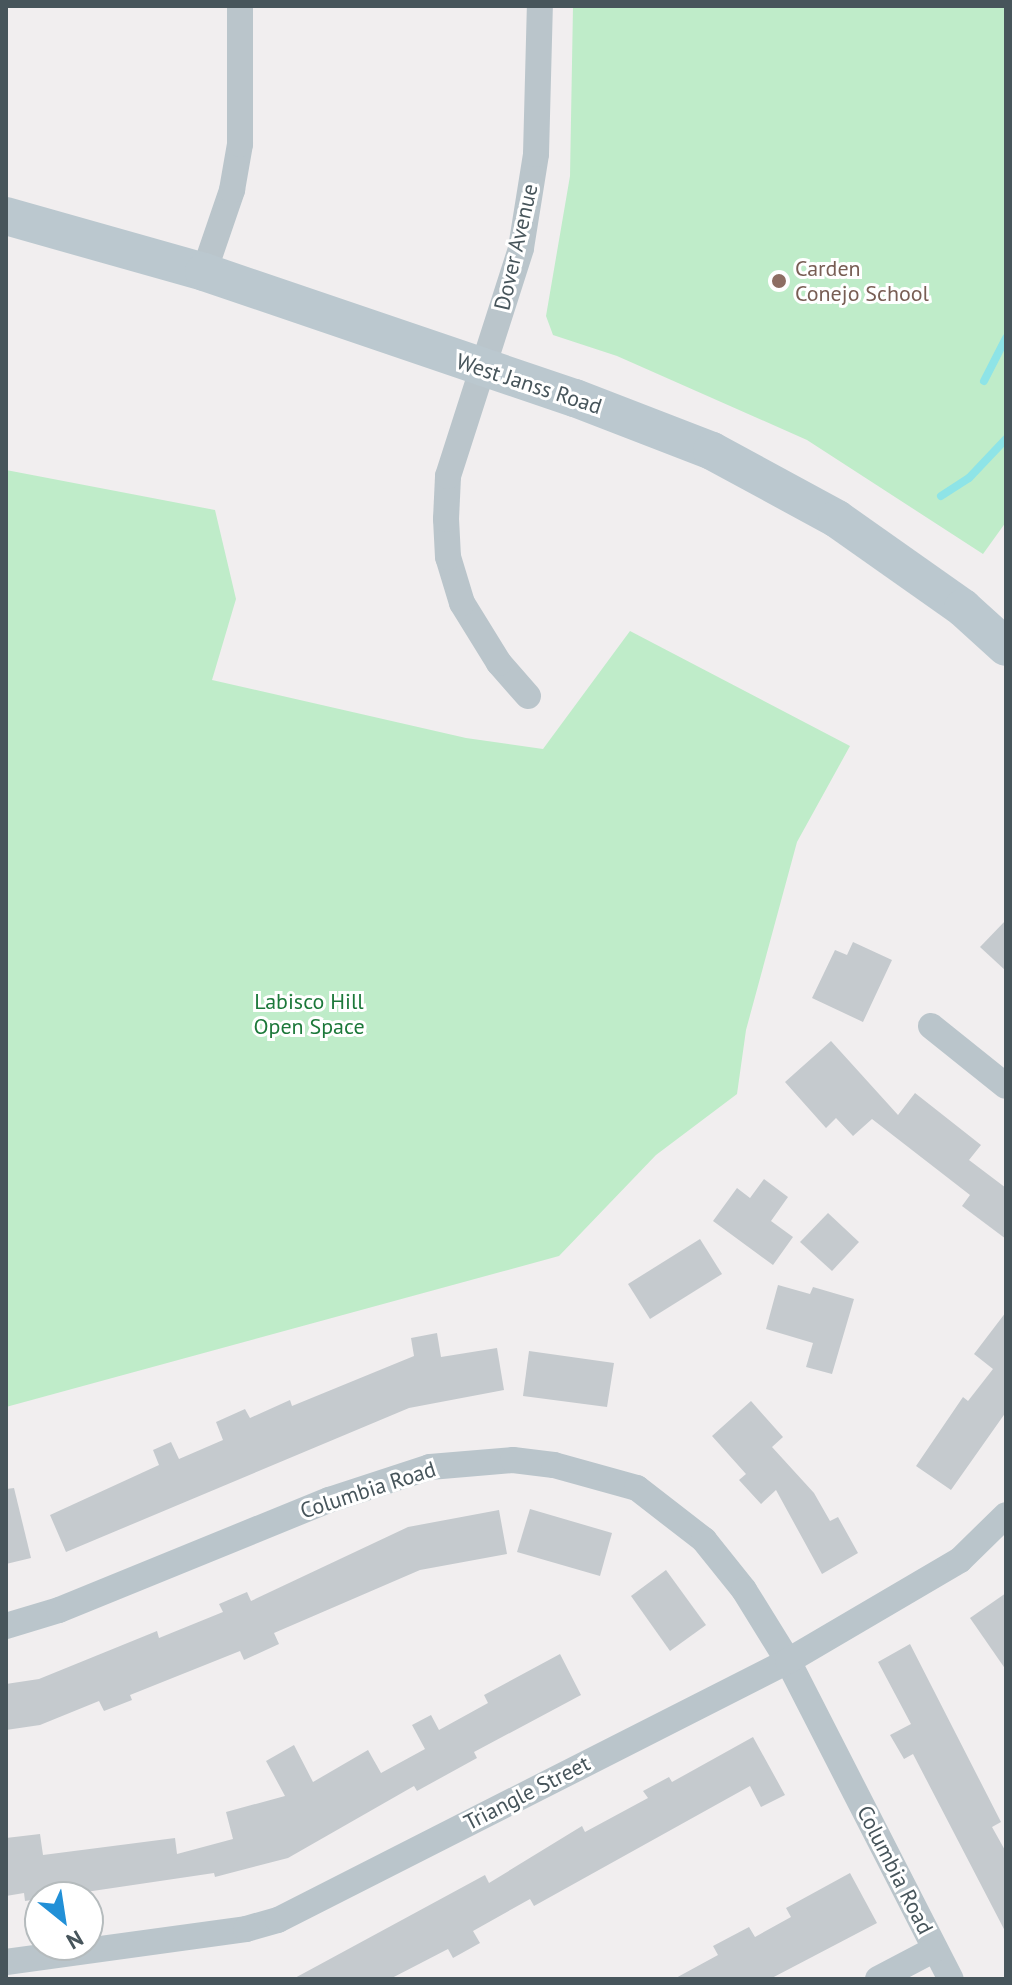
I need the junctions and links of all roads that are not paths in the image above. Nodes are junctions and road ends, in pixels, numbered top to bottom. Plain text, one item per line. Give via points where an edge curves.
1 (240, 6) edge
2 (540, 6) edge
3 (6, 216) edge
4 (204, 272) junction
5 (482, 368) junction
6 (1006, 647) edge
7 (528, 696) dead end
8 (931, 1026) dead end
9 (1006, 1086) edge
10 (1006, 1515) edge
11 (6, 1626) edge
12 (788, 1661) junction
13 (935, 1949) junction
14 (6, 1962) edge
15 (878, 1979) edge
16 (951, 1979) edge

1 - 4 street via 240,144 232,190
2 - 5 street, Dover Avenue via 536,154 521,248
3 - 4 main road, West Janss Road
4 - 5 main road, West Janss Road
5 - 6 main road, West Janss Road via 645,423 776,483 899,561
5 - 7 street, Dover Avenue via 448,476 448,557 462,603 499,663
8 - 9 street
10 - 12 street, Triangle Street via 960,1560
11 - 12 street, Columbia Road via 395,1476 467,1460 513,1460 554,1465 637,1488 670,1511 704,1540 744,1590
12 - 13 street, Columbia Road
12 - 14 street, Triangle Street via 278,1920
13 - 15 street
13 - 16 street, Columbia Road

